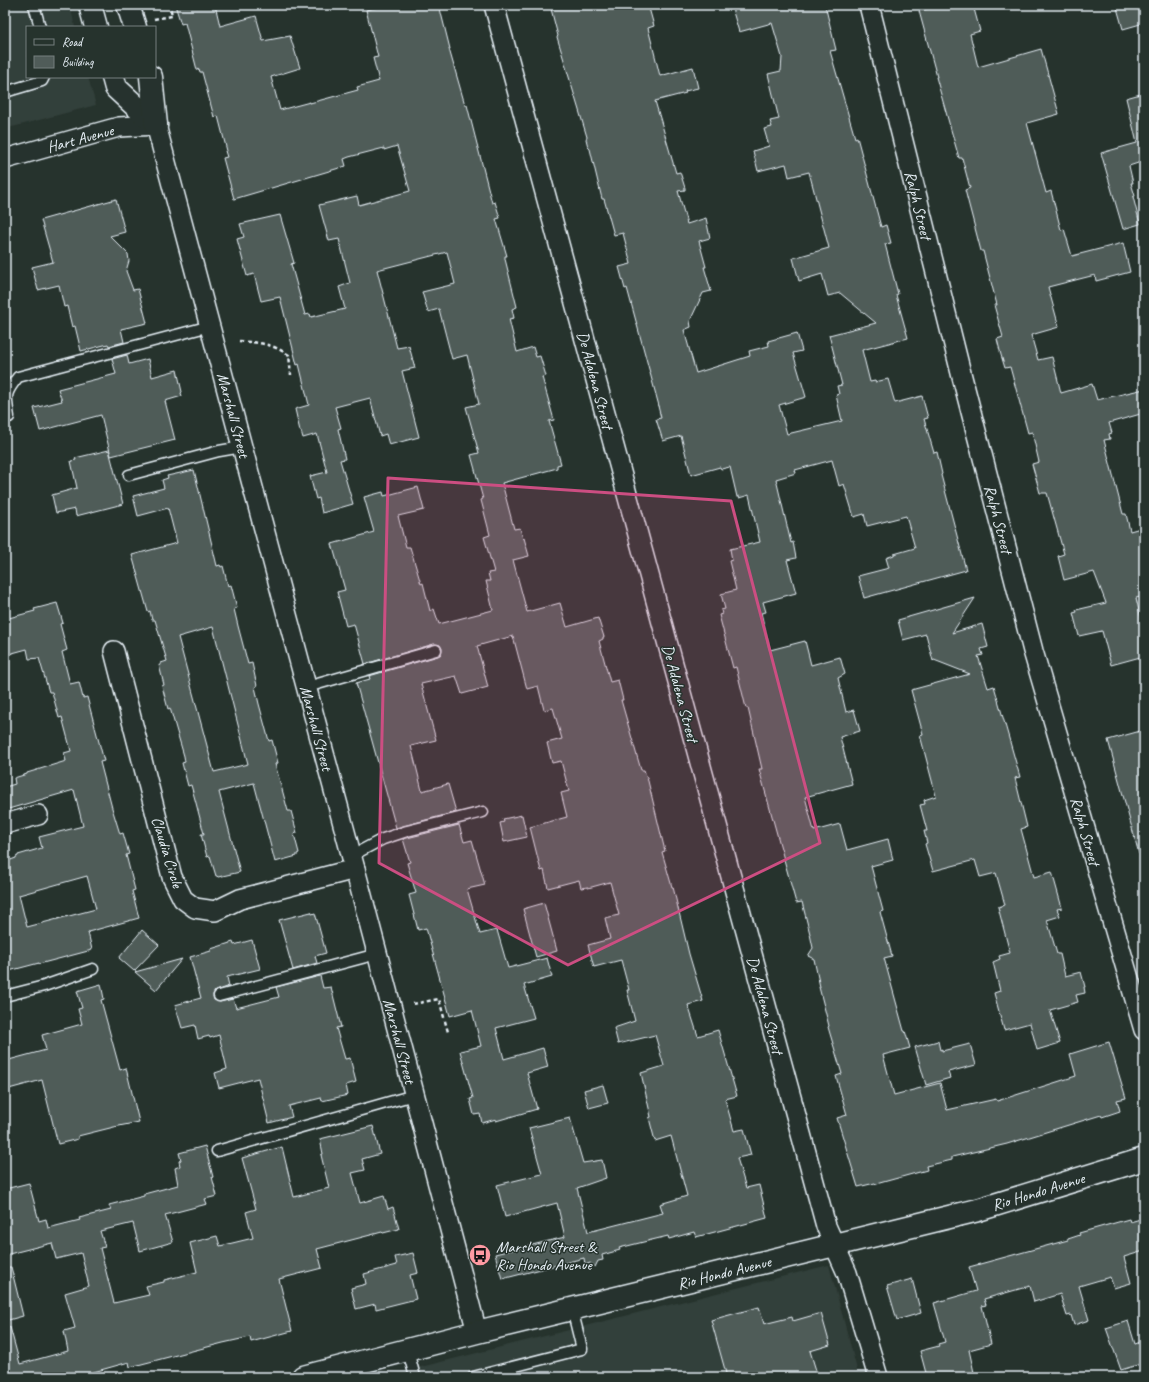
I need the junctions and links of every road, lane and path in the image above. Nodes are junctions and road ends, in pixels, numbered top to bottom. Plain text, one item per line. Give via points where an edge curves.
1 (34, 5) edge
2 (90, 5) edge
3 (128, 5) edge
4 (170, 5) edge
5 (494, 5) edge
6 (869, 5) edge
7 (145, 23) edge
8 (40, 26) edge
9 (96, 26) edge
10 (44, 78) edge
11 (113, 78) edge
12 (151, 78) edge
13 (5, 92) edge
14 (156, 124) junction
15 (5, 159) edge
16 (210, 326) junction
17 (239, 341) dead end
18 (290, 375) dead end
19 (9, 417) dead end
20 (242, 447) junction
21 (129, 475) dead end
22 (436, 650) dead end
23 (114, 651) dead end
24 (306, 687) junction
25 (483, 812) dead end
26 (38, 815) dead end
27 (5, 824) edge
28 (353, 862) junction
29 (377, 954) junction
30 (93, 969) dead end
31 (5, 996) edge
32 (219, 996) dead end
33 (413, 1004) dead end
34 (1144, 1030) edge
35 (448, 1032) dead end
36 (414, 1095) junction
37 (217, 1151) dead end
38 (1144, 1160) edge
39 (835, 1245) junction
40 (572, 1310) junction
41 (477, 1332) junction
42 (408, 1350) junction
43 (314, 1376) edge
44 (415, 1377) edge
45 (473, 1377) edge
46 (878, 1377) edge

1 - 8 lane
2 - 9 street
3 - 7 street
4 - 7 path via 172,16
5 - 39 street, De Adalena Street via 826,1226
6 - 34 street, Ralph Street via 1033,651
10 - 13 lane via 42,81
11 - 14 street via 116,88
12 - 14 street, Marshall Street
14 - 15 street, Hart Avenue via 108,130
14 - 16 street, Marshall Street
16 - 19 lane via 18,377 8,389 6,398
16 - 20 street, Marshall Street
17 - 18 path via 276,347 289,356
20 - 21 lane
20 - 24 street, Marshall Street
22 - 24 lane
23 - 28 street, Claudia Circle via 172,876 183,899 195,908 215,911 240,899
24 - 28 street, Marshall Street
25 - 28 lane via 383,838
26 - 27 street
28 - 29 street, Marshall Street
29 - 32 lane
29 - 36 street, Marshall Street
30 - 31 lane
33 - 35 path via 438,999
36 - 37 lane
36 - 41 street, Marshall Street
38 - 39 street, Rio Hondo Avenue via 978,1210
39 - 40 street, Rio Hondo Avenue
39 - 46 street, De Adalena Street via 847,1273
40 - 41 street, Rio Hondo Avenue
40 - 45 lane via 582,1349
41 - 42 street, Rio Hondo Avenue
42 - 43 street, Rio Hondo Avenue
42 - 44 lane

